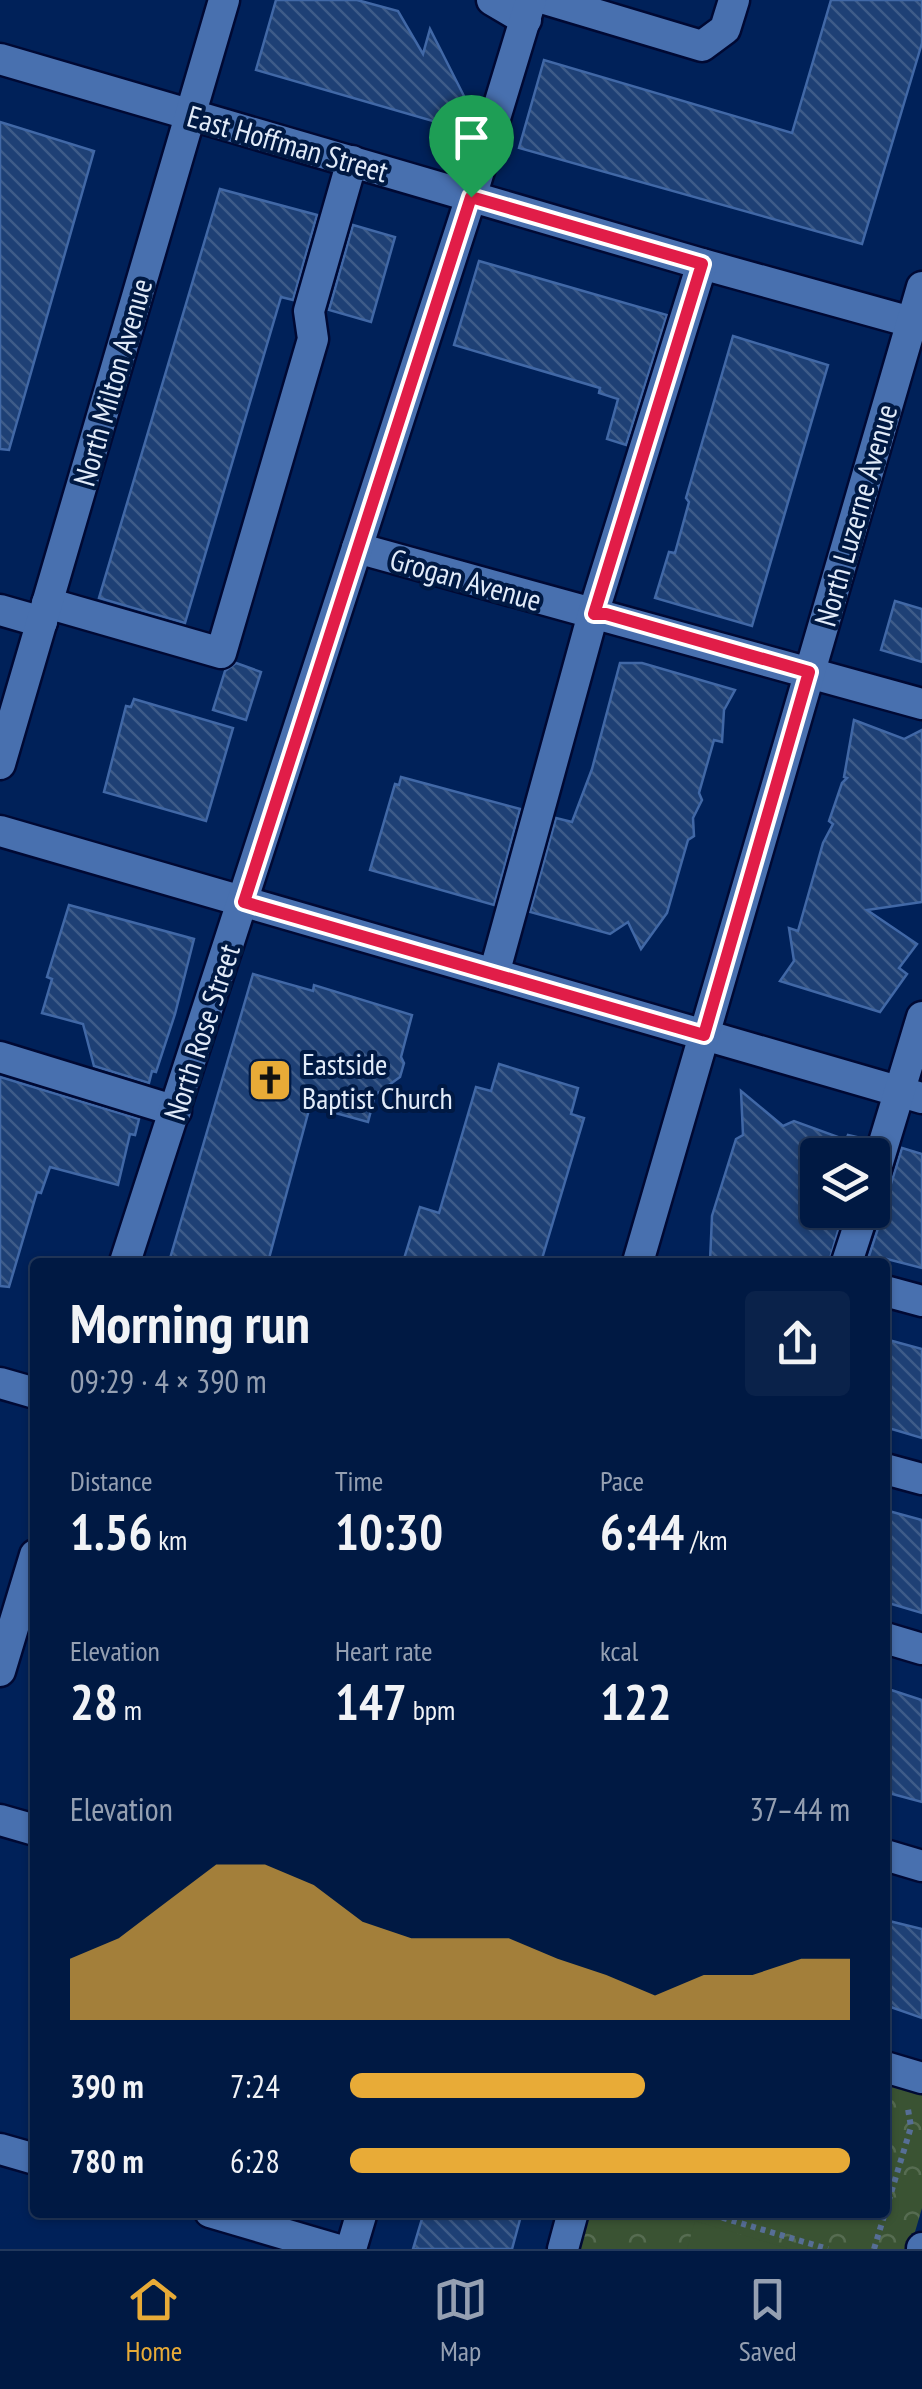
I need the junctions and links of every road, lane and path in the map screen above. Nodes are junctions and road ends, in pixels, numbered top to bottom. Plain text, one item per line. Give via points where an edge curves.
1 (224, 0) edge
2 (492, 0) edge
3 (734, 0) edge
4 (535, 6) edge
5 (0, 58) edge
6 (190, 114) junction
7 (352, 161) junction
8 (471, 197) junction
9 (702, 264) junction
10 (922, 287) edge
11 (917, 323) edge
12 (357, 548) junction
13 (0, 610) edge
14 (44, 612) junction
15 (594, 614) junction
16 (809, 672) junction
17 (922, 704) edge
18 (0, 764) edge
19 (0, 830) edge
20 (244, 902) junction
21 (494, 974) junction
22 (922, 1017) edge
23 (704, 1035) junction
24 (0, 1057) edge
25 (912, 1095) edge
26 (176, 1111) junction
27 (890, 1143) edge
28 (858, 1228) edge
29 (125, 1258) edge
30 (639, 1258) edge
31 (848, 1258) edge
32 (890, 1291) edge
33 (922, 1300) edge
34 (0, 1383) edge
35 (30, 1392) edge
36 (890, 1470) edge
37 (922, 1480) edge
38 (30, 1569) edge
39 (18, 1605) edge
40 (890, 1639) edge
41 (922, 1649) edge
42 (0, 1671) edge
43 (0, 1820) edge
44 (30, 1829) edge
45 (890, 1856) edge
46 (922, 1866) edge
47 (890, 2068) edge
48 (922, 2078) edge
49 (908, 2108) dead end
50 (0, 2149) edge
51 (30, 2158) edge
52 (890, 2196) edge
53 (230, 2218) edge
54 (360, 2218) edge
55 (571, 2218) edge
56 (723, 2218) edge
57 (883, 2218) edge
58 (334, 2249) edge
59 (351, 2249) edge
60 (562, 2249) edge
61 (828, 2249) edge
62 (874, 2249) edge

1 - 6 street, North Milton Avenue
2 - 4 street
3 - 4 street via 725,29 702,46
4 - 8 street, North Rose Street
5 - 6 street, East Hoffman Street
6 - 7 street, East Hoffman Street
6 - 14 street, North Milton Avenue
7 - 8 street, East Hoffman Street
7 - 14 street via 309,311 312,339 221,653
8 - 9 street, East Hoffman Street
8 - 12 street, North Rose Street
9 - 11 street, East Hoffman Street
9 - 15 street
10 - 11 street, North Luzerne Avenue
11 - 16 street, North Luzerne Avenue
12 - 15 street, Grogan Avenue
12 - 20 street, North Rose Street
13 - 14 street
14 - 18 street, North Milton Avenue
15 - 16 street, Grogan Avenue
15 - 21 street
16 - 17 street, Grogan Avenue
16 - 23 street, North Luzerne Avenue
19 - 20 street
20 - 21 street
20 - 26 street, North Rose Street
21 - 23 street
22 - 25 street
23 - 25 street
23 - 30 street, North Luzerne Avenue
24 - 26 street
25 - 27 street
26 - 29 street, North Rose Street
28 - 31 street
32 - 33 street
34 - 35 street
36 - 37 street
38 - 39 street
39 - 42 street
40 - 41 street
43 - 44 street
45 - 46 street
47 - 48 street
49 - 52 path via 911,2127
50 - 51 street
53 - 58 street
54 - 59 street
55 - 60 street
56 - 61 path
57 - 62 path

